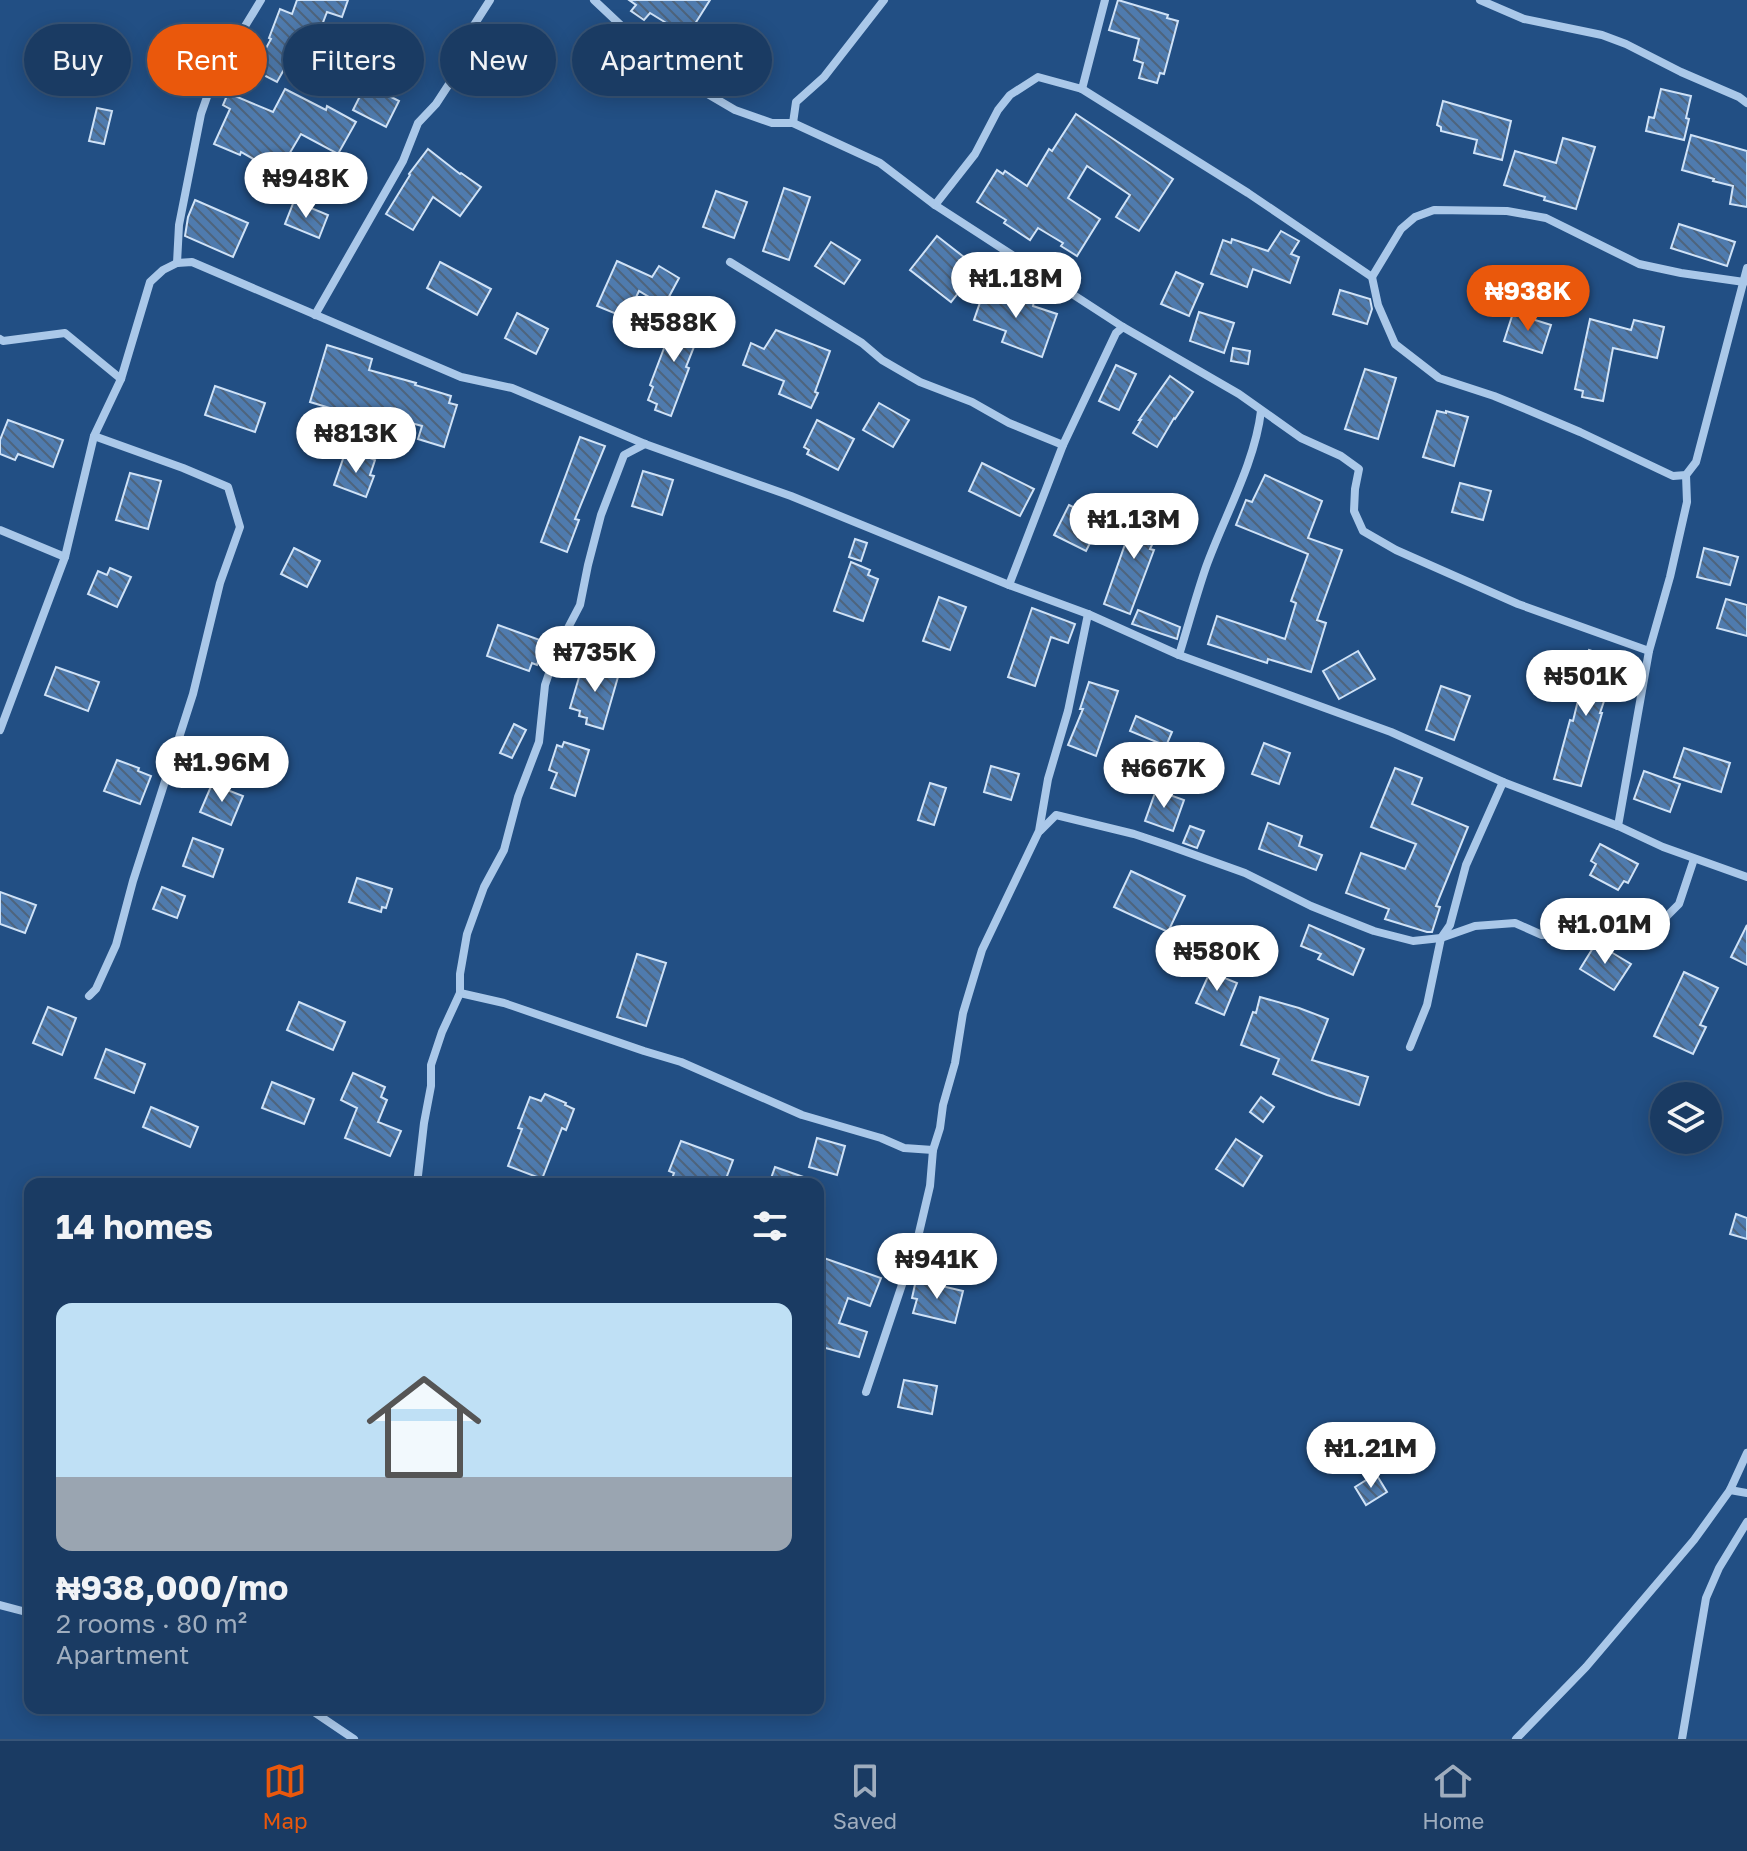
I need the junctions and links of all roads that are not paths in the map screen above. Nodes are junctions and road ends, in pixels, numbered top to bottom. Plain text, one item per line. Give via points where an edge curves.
1 (261, 0) edge
2 (490, 0) edge
3 (884, 0) edge
4 (1105, 0) edge
5 (1480, 0) edge
6 (598, 1) edge
7 (1082, 89) junction
8 (1747, 103) edge
9 (793, 123) junction
10 (935, 205) junction
11 (730, 262) dead end
12 (177, 263) junction
13 (1747, 268) edge
14 (1372, 277) junction
15 (1744, 282) junction
16 (315, 315) junction
17 (1123, 327) junction
18 (0, 339) edge
19 (121, 379) junction
20 (1261, 411) junction
21 (94, 436) junction
22 (645, 444) junction
23 (1063, 445) junction
24 (1686, 475) junction
25 (0, 530) edge
26 (65, 557) junction
27 (1009, 585) junction
28 (1088, 614) junction
29 (1649, 651) junction
30 (1179, 655) junction
31 (2, 715) edge
32 (0, 730) edge
33 (1503, 782) junction
34 (1618, 826) junction
35 (1039, 831) junction
36 (1694, 859) junction
37 (1747, 877) edge
38 (1441, 938) junction
39 (460, 993) junction
40 (89, 996) dead end
41 (1410, 1047) dead end
42 (933, 1150) junction
43 (418, 1178) edge
44 (866, 1392) dead end
45 (1747, 1453) edge
46 (1730, 1490) junction
47 (1747, 1493) edge
48 (1747, 1522) edge
49 (0, 1605) edge
50 (24, 1611) edge
51 (317, 1714) edge
52 (354, 1739) edge
53 (1516, 1739) edge
54 (1682, 1739) edge

1 - 12 street via 214,77 201,114 179,225
2 - 16 street via 458,50 453,78 418,123 403,161
3 - 9 street via 824,77 796,102
4 - 7 street
5 - 8 street via 1524,19 1626,44
6 - 9 street via 645,48 706,93 772,123
7 - 10 street via 1038,77 1010,95 975,154
7 - 14 street
9 - 10 street via 880,163
10 - 17 street
11 - 23 street via 920,382
12 - 16 street via 192,262
12 - 19 street via 150,282
13 - 15 street
14 - 15 street via 1401,229 1434,210 1507,211 1546,218 1639,264
14 - 24 street via 1395,344 1439,378 1567,426 1673,476
15 - 24 street via 1696,462
16 - 22 street via 461,377 512,388
17 - 20 street
17 - 23 street
18 - 19 street via 65,333
19 - 21 street
20 - 29 street via 1359,469 1354,511 1363,531 1518,604
20 - 30 street
21 - 26 street
21 - 40 street via 228,487 240,527 116,945
22 - 27 street via 791,496
22 - 39 street via 624,455 601,515 580,605 545,685 539,742 504,850 467,934
23 - 27 street
24 - 29 street via 1687,502
25 - 26 street
26 - 31 street
27 - 28 street
28 - 30 street
28 - 35 street
29 - 34 street
30 - 33 street via 1391,732
31 - 32 street
33 - 34 street
33 - 38 street
34 - 36 street
35 - 38 street via 1056,815 1134,834 1245,873 1374,931 1413,941
35 - 42 street via 982,950
36 - 37 street
36 - 38 street via 1679,904 1661,922 1596,922 1566,934 1542,935 1515,923 1475,926
38 - 41 street via 1427,1005
39 - 42 street via 681,1062 802,1115 904,1148
39 - 43 street via 431,1065
42 - 44 street via 918,1237
45 - 46 street
46 - 47 street
46 - 53 street via 1596,1656
48 - 54 street via 1706,1598
49 - 50 street
51 - 52 street

